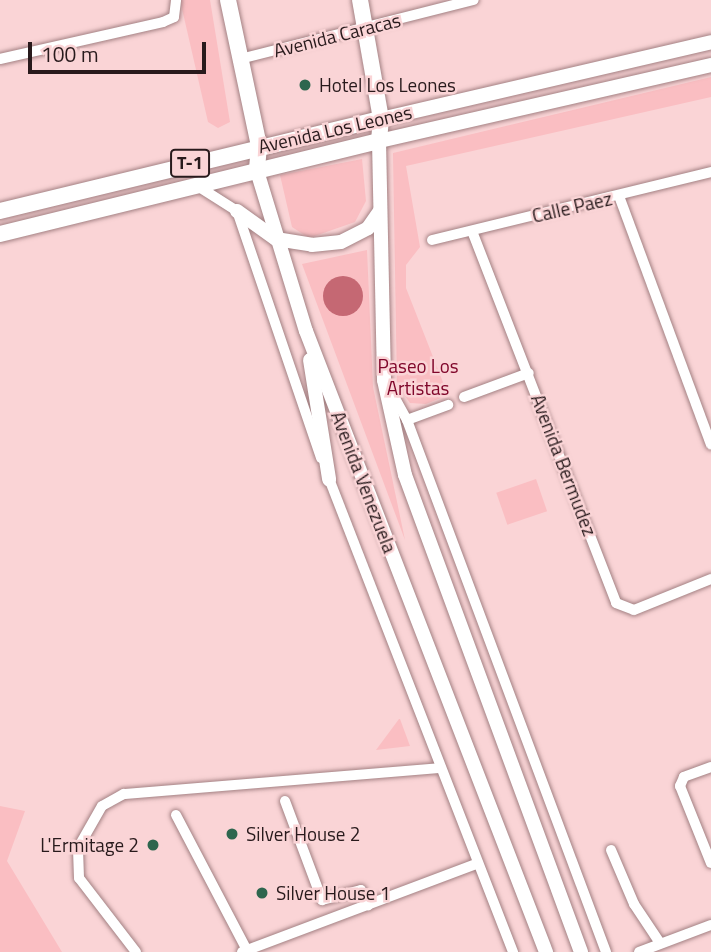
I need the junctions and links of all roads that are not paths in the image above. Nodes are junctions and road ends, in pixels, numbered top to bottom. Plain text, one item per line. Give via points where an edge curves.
1 (228, 0) edge
2 (474, 0) edge
3 (361, 1) edge
4 (177, 3) edge
5 (366, 28) junction
6 (711, 42) edge
7 (0, 59) edge
8 (240, 59) junction
9 (711, 65) edge
10 (381, 119) junction
11 (379, 141) junction
12 (259, 146) junction
13 (257, 171) junction
14 (711, 172) edge
15 (196, 185) junction
16 (619, 196) junction
17 (0, 211) edge
18 (237, 211) junction
19 (380, 211) junction
20 (472, 231) junction
21 (0, 234) edge
22 (276, 239) junction
23 (432, 240) dead end
24 (306, 331) junction
25 (528, 373) junction
26 (384, 380) junction
27 (464, 397) dead end
28 (448, 405) dead end
29 (407, 420) junction
30 (711, 445) edge
31 (329, 479) junction
32 (711, 579) edge
33 (711, 767) edge
34 (440, 768) junction
35 (285, 801) dead end
36 (176, 815) dead end
37 (611, 850) dead end
38 (711, 863) edge
39 (476, 864) junction
40 (368, 905) junction
41 (711, 925) edge
42 (660, 943) junction
43 (244, 951) edge
44 (512, 951) edge
45 (136, 952) edge
46 (546, 952) edge
47 (581, 952) edge
48 (606, 952) edge
49 (639, 952) edge

1 - 8 main road, Avenida Venezuela
2 - 5 street, Avenida Caracas
3 - 5 main road, Avenida Venezuela
4 - 7 street via 174,17 163,22
5 - 8 street, Avenida Caracas
5 - 10 main road, Avenida Venezuela
6 - 10 street, Avenida Los Leones
8 - 12 main road, Avenida Venezuela
9 - 11 street, Avenida Los Leones
10 - 11 main road, Avenida Venezuela
10 - 12 main road, Avenida Los Leones / T-1
11 - 13 main road, Avenida Los Leones / T-1
11 - 19 street, Avenida Venezuela
12 - 13 main road, Avenida Venezuela
12 - 17 main road, Avenida Los Leones / T-1
13 - 15 main road, Avenida Los Leones / T-1
13 - 22 street, Avenida Venezuela
14 - 16 street, Calle Paez
15 - 18 street
15 - 21 main road, Avenida Los Leones / T-1
16 - 20 street, Calle Paez
16 - 30 street
18 - 22 street
18 - 31 street, Avenida Venezuela
19 - 22 street via 368,228 341,242 312,245
19 - 26 street, Avenida Venezuela
20 - 23 street, Calle Paez
20 - 25 street, Avenida Bermudez
22 - 24 street, Avenida Venezuela
24 - 31 street
24 - 46 street, Avenida Venezuela
25 - 27 street
25 - 32 street, Avenida Bermudez via 616,603 634,610
26 - 29 street via 395,391
26 - 47 street, Avenida Venezuela via 405,475 430,552
28 - 29 street
29 - 48 street
31 - 34 street, Avenida Venezuela
33 - 38 street via 684,777 680,786
34 - 39 street, Avenida Venezuela
34 - 45 street via 124,794 102,806 78,848 79,878
35 - 40 street via 322,900 361,890
36 - 43 street
37 - 42 street via 634,904
39 - 40 street
39 - 44 street, Avenida Venezuela
40 - 43 street
41 - 42 street
42 - 49 street

